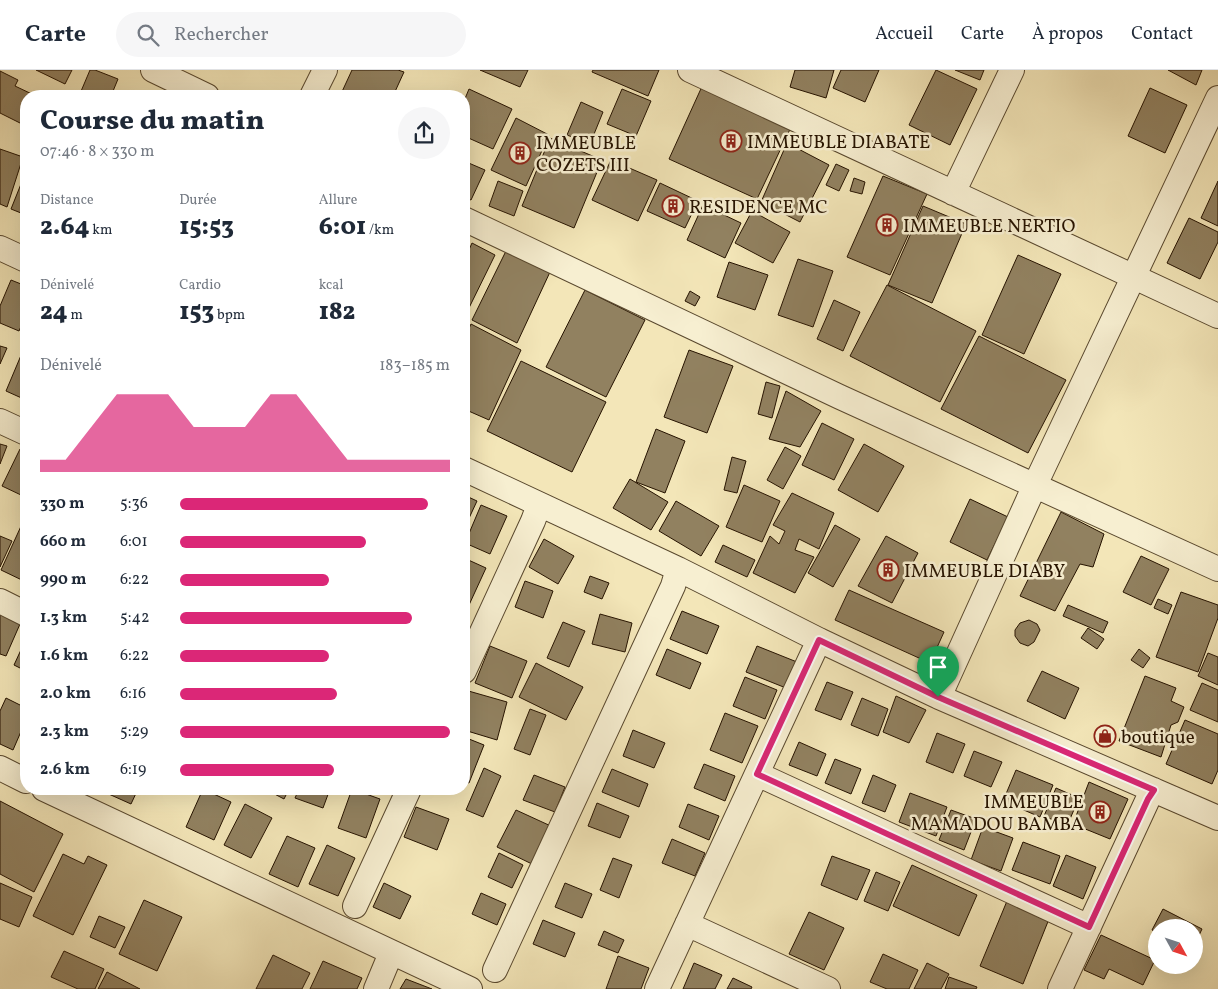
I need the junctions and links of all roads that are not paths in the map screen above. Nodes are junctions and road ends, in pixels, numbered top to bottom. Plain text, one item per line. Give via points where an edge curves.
1 (153, 70) edge
2 (325, 70) edge
3 (690, 70) edge
4 (1012, 70) edge
5 (195, 90) edge
6 (315, 90) edge
7 (1218, 98) edge
8 (953, 193) junction
9 (470, 222) edge
10 (0, 248) edge
11 (20, 257) edge
12 (1133, 276) junction
13 (1218, 316) edge
14 (0, 421) edge
15 (20, 430) edge
16 (470, 472) edge
17 (1035, 485) junction
18 (539, 505) junction
19 (678, 569) junction
20 (1218, 569) edge
21 (0, 602) edge
22 (20, 611) edge
23 (471, 638) edge
24 (819, 640) junction
25 (938, 697) junction
26 (0, 768) edge
27 (757, 774) junction
28 (20, 777) edge
29 (1154, 790) junction
30 (57, 795) edge
31 (406, 795) edge
32 (1218, 818) edge
33 (355, 906) dead end
34 (687, 924) junction
35 (1089, 927) junction
36 (391, 953) junction
37 (495, 970) dead end
38 (376, 989) edge
39 (470, 989) edge
40 (657, 989) edge
41 (828, 989) edge
42 (1060, 989) edge

1 - 5 street
2 - 6 street
3 - 8 street
4 - 8 street
7 - 12 street
8 - 12 street
9 - 17 street via 840,397
10 - 11 street
12 - 13 street
12 - 17 street
14 - 15 street
16 - 18 street
17 - 20 street
17 - 25 street
18 - 19 street
18 - 23 street
19 - 24 street
19 - 37 street via 673,586
21 - 22 street
24 - 25 street
24 - 27 street
25 - 29 street
26 - 28 street
27 - 34 street
27 - 35 street
29 - 32 street
29 - 35 street
30 - 36 street
31 - 33 street
34 - 40 street
34 - 41 street
35 - 42 street
36 - 38 street
36 - 39 street

